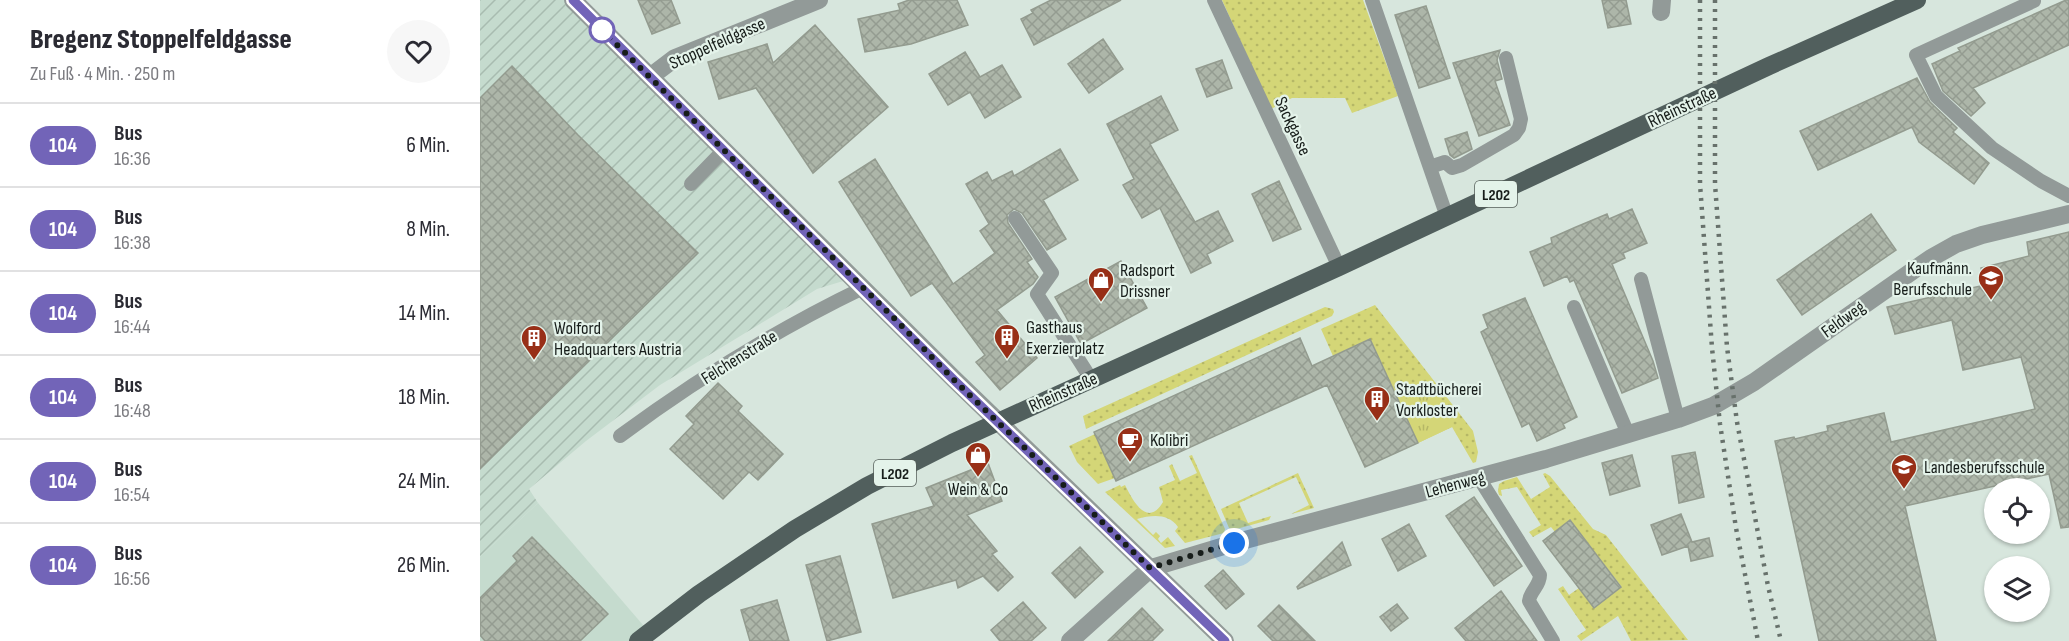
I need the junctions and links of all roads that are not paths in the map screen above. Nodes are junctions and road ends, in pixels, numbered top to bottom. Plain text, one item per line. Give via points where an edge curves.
1 (573, 0) edge
2 (819, 0) edge
3 (1214, 0) edge
4 (1372, 0) edge
5 (1917, 0) edge
6 (2034, 1) edge
7 (1506, 58) dead end
8 (650, 77) junction
9 (724, 150) junction
10 (1430, 167) junction
11 (691, 184) dead end
12 (2069, 196) edge
13 (2069, 214) edge
14 (1447, 216) junction
15 (1015, 218) dead end
16 (1339, 267) junction
17 (1641, 279) dead end
18 (863, 288) junction
19 (1575, 307) dead end
20 (1091, 380) junction
21 (1754, 382) joint
22 (1678, 419) junction
23 (997, 422) junction
24 (1628, 434) junction
25 (620, 436) dead end
26 (1479, 478) junction
27 (1150, 568) junction
28 (638, 641) edge
29 (1070, 641) edge
30 (1225, 641) edge
31 (1553, 641) edge

1 - 8 street
2 - 8 street, Stoppelfeldgasse via 675,58
3 - 16 lane, Sackgasse
4 - 10 lane
5 - 14 main road, Rheinstraße / L202
6 - 12 lane via 1916,55 1936,96 1992,148
7 - 10 lane via 1521,118 1519,128 1514,135 1462,165 1452,168 1445,162
8 - 9 street
9 - 11 lane
9 - 18 street
10 - 14 lane
13 - 21 street, Feldweg via 1956,244
14 - 16 main road, Rheinstraße / L202
15 - 20 lane via 1052,273 1037,294
16 - 20 main road, Rheinstraße / L202
17 - 22 lane
18 - 23 street
18 - 25 lane, Felchenstraße via 763,340
19 - 24 lane
20 - 23 main road, Rheinstraße / L202
21 - 22 street, Lehenweg via 1713,406
22 - 24 street, Lehenweg
23 - 27 street
23 - 28 main road, Rheinstraße / L202 via 819,514
24 - 26 street, Lehenweg
26 - 27 street, Lehenweg
26 - 31 lane via 1540,575 1528,601
27 - 29 street
27 - 30 street

